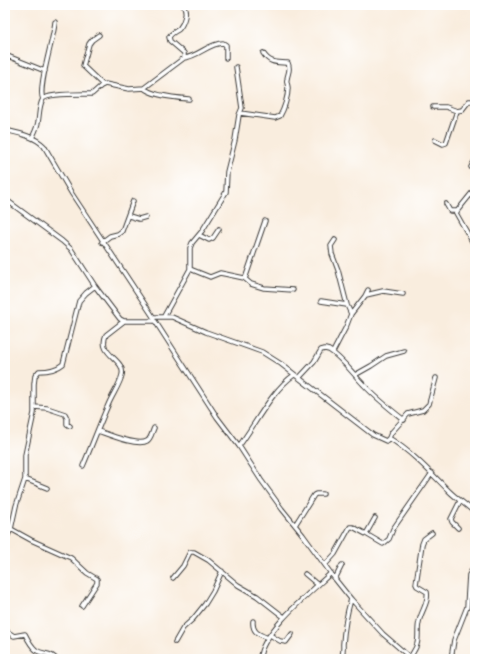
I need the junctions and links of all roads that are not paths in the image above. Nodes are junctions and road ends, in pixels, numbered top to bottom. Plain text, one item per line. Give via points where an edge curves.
1 (183, 5) edge
2 (55, 22) dead end
3 (99, 35) dead end
4 (263, 53) dead end
5 (5, 55) edge
6 (184, 58) junction
7 (226, 58) dead end
8 (236, 67) dead end
9 (45, 71) junction
10 (103, 85) junction
11 (144, 88) junction
12 (43, 99) junction
13 (188, 99) dead end
14 (475, 101) edge
15 (433, 107) dead end
16 (457, 111) junction
17 (240, 113) junction
18 (5, 130) edge
19 (32, 138) junction
20 (435, 140) dead end
21 (475, 160) edge
22 (475, 172) edge
23 (475, 189) edge
24 (5, 199) edge
25 (133, 201) dead end
26 (446, 204) dead end
27 (456, 212) junction
28 (129, 216) junction
29 (146, 217) dead end
30 (265, 221) dead end
31 (219, 229) dead end
32 (199, 235) junction
33 (335, 240) dead end
34 (102, 242) junction
35 (475, 251) edge
36 (190, 269) junction
37 (245, 278) junction
38 (95, 286) junction
39 (293, 290) dead end
40 (368, 290) dead end
41 (403, 294) dead end
42 (366, 295) junction
43 (321, 301) dead end
44 (347, 305) junction
45 (351, 314) junction
46 (164, 316) junction
47 (154, 319) junction
48 (124, 321) junction
49 (404, 351) dead end
50 (333, 352) junction
51 (294, 375) junction
52 (355, 375) junction
53 (299, 378) junction
54 (436, 378) dead end
55 (34, 407) junction
56 (404, 420) junction
57 (70, 426) dead end
58 (154, 428) dead end
59 (98, 431) junction
60 (389, 438) junction
61 (239, 446) junction
62 (83, 466) dead end
63 (432, 472) junction
64 (25, 479) junction
65 (47, 488) dead end
66 (323, 494) dead end
67 (460, 501) junction
68 (475, 513) edge
69 (375, 518) dead end
70 (295, 525) junction
71 (458, 528) dead end
72 (11, 529) junction
73 (432, 533) dead end
74 (366, 534) junction
75 (5, 541) edge
76 (325, 565) junction
77 (342, 565) dead end
78 (475, 567) edge
79 (222, 571) junction
80 (331, 573) junction
81 (305, 574) dead end
82 (173, 578) dead end
83 (335, 579) junction
84 (318, 585) junction
85 (351, 599) junction
86 (82, 606) dead end
87 (284, 617) junction
88 (253, 621) dead end
89 (5, 630) edge
90 (292, 634) dead end
91 (269, 637) junction
92 (175, 642) dead end
93 (411, 658) edge
94 (56, 659) edge
95 (260, 659) edge
96 (340, 659) edge
97 (451, 659) edge

1 - 6 street via 186,12 181,25 169,37 170,41 184,53
2 - 9 street
3 - 10 street via 91,41 83,64
4 - 17 street via 271,62 289,64 288,89 282,111 276,118
5 - 9 street
6 - 7 street via 217,43 226,45
6 - 11 street
8 - 17 street via 242,101
9 - 12 street
10 - 11 street via 129,89
10 - 12 street via 92,94 54,95
11 - 13 street via 153,93
12 - 19 street
14 - 16 street via 469,101 462,110
15 - 16 street via 446,107
16 - 20 street via 446,143
17 - 32 street via 227,172 226,192
18 - 19 street
19 - 34 street via 40,142 49,153
21 - 22 street via 471,167
23 - 27 street
24 - 38 street via 67,245
25 - 28 street
26 - 27 street via 450,211
27 - 35 street
28 - 29 street via 139,219
28 - 34 street via 120,233
30 - 37 street
31 - 32 street via 209,240
32 - 36 street via 190,246
33 - 44 street via 331,251
34 - 47 street
36 - 37 street via 210,277 220,273
36 - 46 street
37 - 39 street via 251,284 264,288
38 - 48 street via 117,316
38 - 55 street via 79,301 63,364 36,373
40 - 42 street
41 - 42 street via 383,291
42 - 45 street
43 - 44 street
44 - 45 street
45 - 50 street
46 - 47 street
46 - 51 street via 178,318 206,332 262,352
47 - 48 street
47 - 61 street via 217,417
48 - 59 street via 104,338 105,348 120,364 123,373
49 - 52 street via 386,356
50 - 52 street
50 - 53 street via 322,350
51 - 53 street
51 - 61 street via 276,392
52 - 56 street via 379,400
53 - 60 street via 373,435 386,441
54 - 56 street via 429,404 423,410 408,414
55 - 57 street via 65,414
55 - 64 street via 25,455
56 - 60 street
58 - 59 street via 148,440 143,443
59 - 62 street
60 - 63 street
61 - 70 street
63 - 67 street
63 - 74 street via 387,542 381,543
64 - 65 street
64 - 72 street
66 - 70 street via 314,495
67 - 68 street
67 - 71 street via 451,519
69 - 74 street
70 - 76 street
72 - 75 street
72 - 86 street via 71,558 87,573 98,579
73 - 93 street via 422,544 416,584 428,595 419,622 418,643
74 - 76 street via 350,527 335,554
76 - 80 street
77 - 83 street
78 - 97 street via 469,575 467,607 454,640
79 - 82 street via 208,560 191,552
79 - 87 street
79 - 92 street via 205,604 194,619 183,628
80 - 83 street
80 - 84 street
81 - 84 street
83 - 85 street
84 - 87 street
85 - 93 street via 388,639
85 - 96 street
87 - 91 street
88 - 91 street via 256,633
89 - 94 street via 14,636 25,634 35,650 52,655
90 - 91 street via 286,642
91 - 95 street via 261,651

